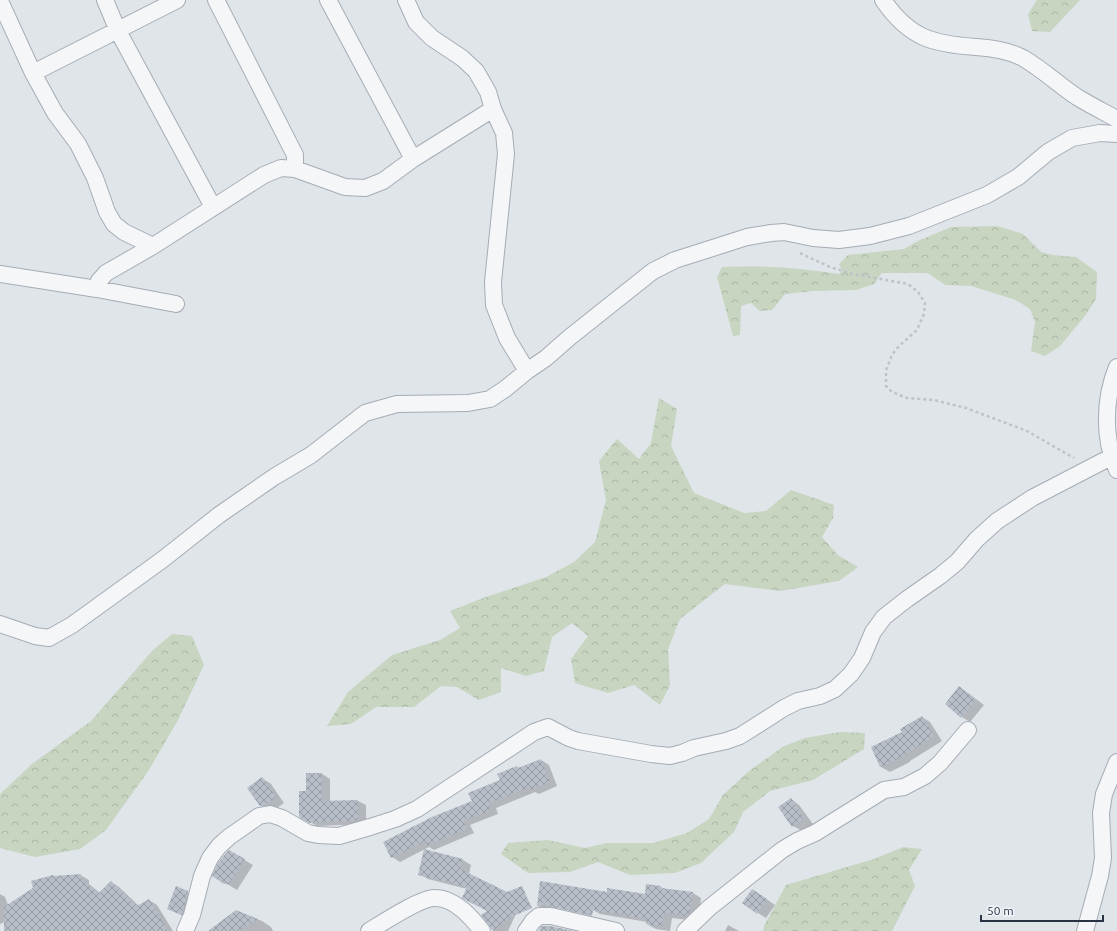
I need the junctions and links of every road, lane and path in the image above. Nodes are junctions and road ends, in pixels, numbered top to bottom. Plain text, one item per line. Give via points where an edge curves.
1 (105, 0) edge
2 (177, 0) edge
3 (216, 0) edge
4 (328, 0) edge
5 (406, 0) edge
6 (883, 0) edge
7 (0, 1) edge
8 (118, 31) junction
9 (34, 73) junction
10 (493, 109) junction
11 (1117, 119) edge
12 (1117, 134) edge
13 (413, 159) junction
14 (295, 169) junction
15 (213, 207) junction
16 (153, 246) junction
17 (795, 250) dead end
18 (0, 274) edge
19 (97, 289) junction
20 (176, 304) dead end
21 (1117, 367) edge
22 (527, 371) junction
23 (1114, 463) edge
24 (1096, 464) junction
25 (0, 624) edge
26 (968, 730) dead end
27 (1117, 762) edge
28 (185, 931) edge
29 (369, 931) edge
30 (482, 931) edge
31 (526, 931) edge
32 (616, 931) edge
33 (685, 931) edge
34 (1085, 931) edge

1 - 8 street
2 - 8 street
3 - 14 street via 295,155
4 - 13 street
5 - 10 street via 416,22 432,38 476,71 488,92
6 - 11 street via 905,27 927,40 998,48 1022,58 1078,97
7 - 9 street
8 - 9 street
8 - 15 street
9 - 16 street via 55,113 78,144 114,224 124,232
10 - 13 street
10 - 22 street via 504,133 506,154 492,282 494,305 507,338
12 - 22 street via 1100,133 1072,138 1048,152 1018,177 987,195 908,226 870,236 839,240 784,232 763,234 675,260 653,271
13 - 14 street via 383,181 365,188 345,188
14 - 15 street via 282,168 264,175
15 - 16 street
16 - 19 street via 106,273 99,281
17 - 24 path via 830,267 853,274 908,284 925,302 924,314 917,330 892,355 886,370 886,386 892,392 907,398 934,400 966,408 1028,431 1070,456
18 - 19 street
19 - 20 street
21 - 23 street via 1108,395 1107,425
22 - 25 street via 490,399 397,404 365,414 311,454 219,515 72,625 49,638
23 - 24 street
24 - 28 street via 1032,498 997,521 957,562 884,617 873,632 862,658 851,674 830,692 798,701 740,736 670,756 578,741 548,727 534,732 417,809 395,819 339,836 308,833 270,814 259,816 229,837 210,858
26 - 33 street via 940,763 925,776 904,786 884,790 816,833 797,840 708,908
27 - 34 street via 1104,794 1101,813 1103,858
29 - 30 street via 420,903 435,898 458,907
31 - 32 street via 539,916 551,916

